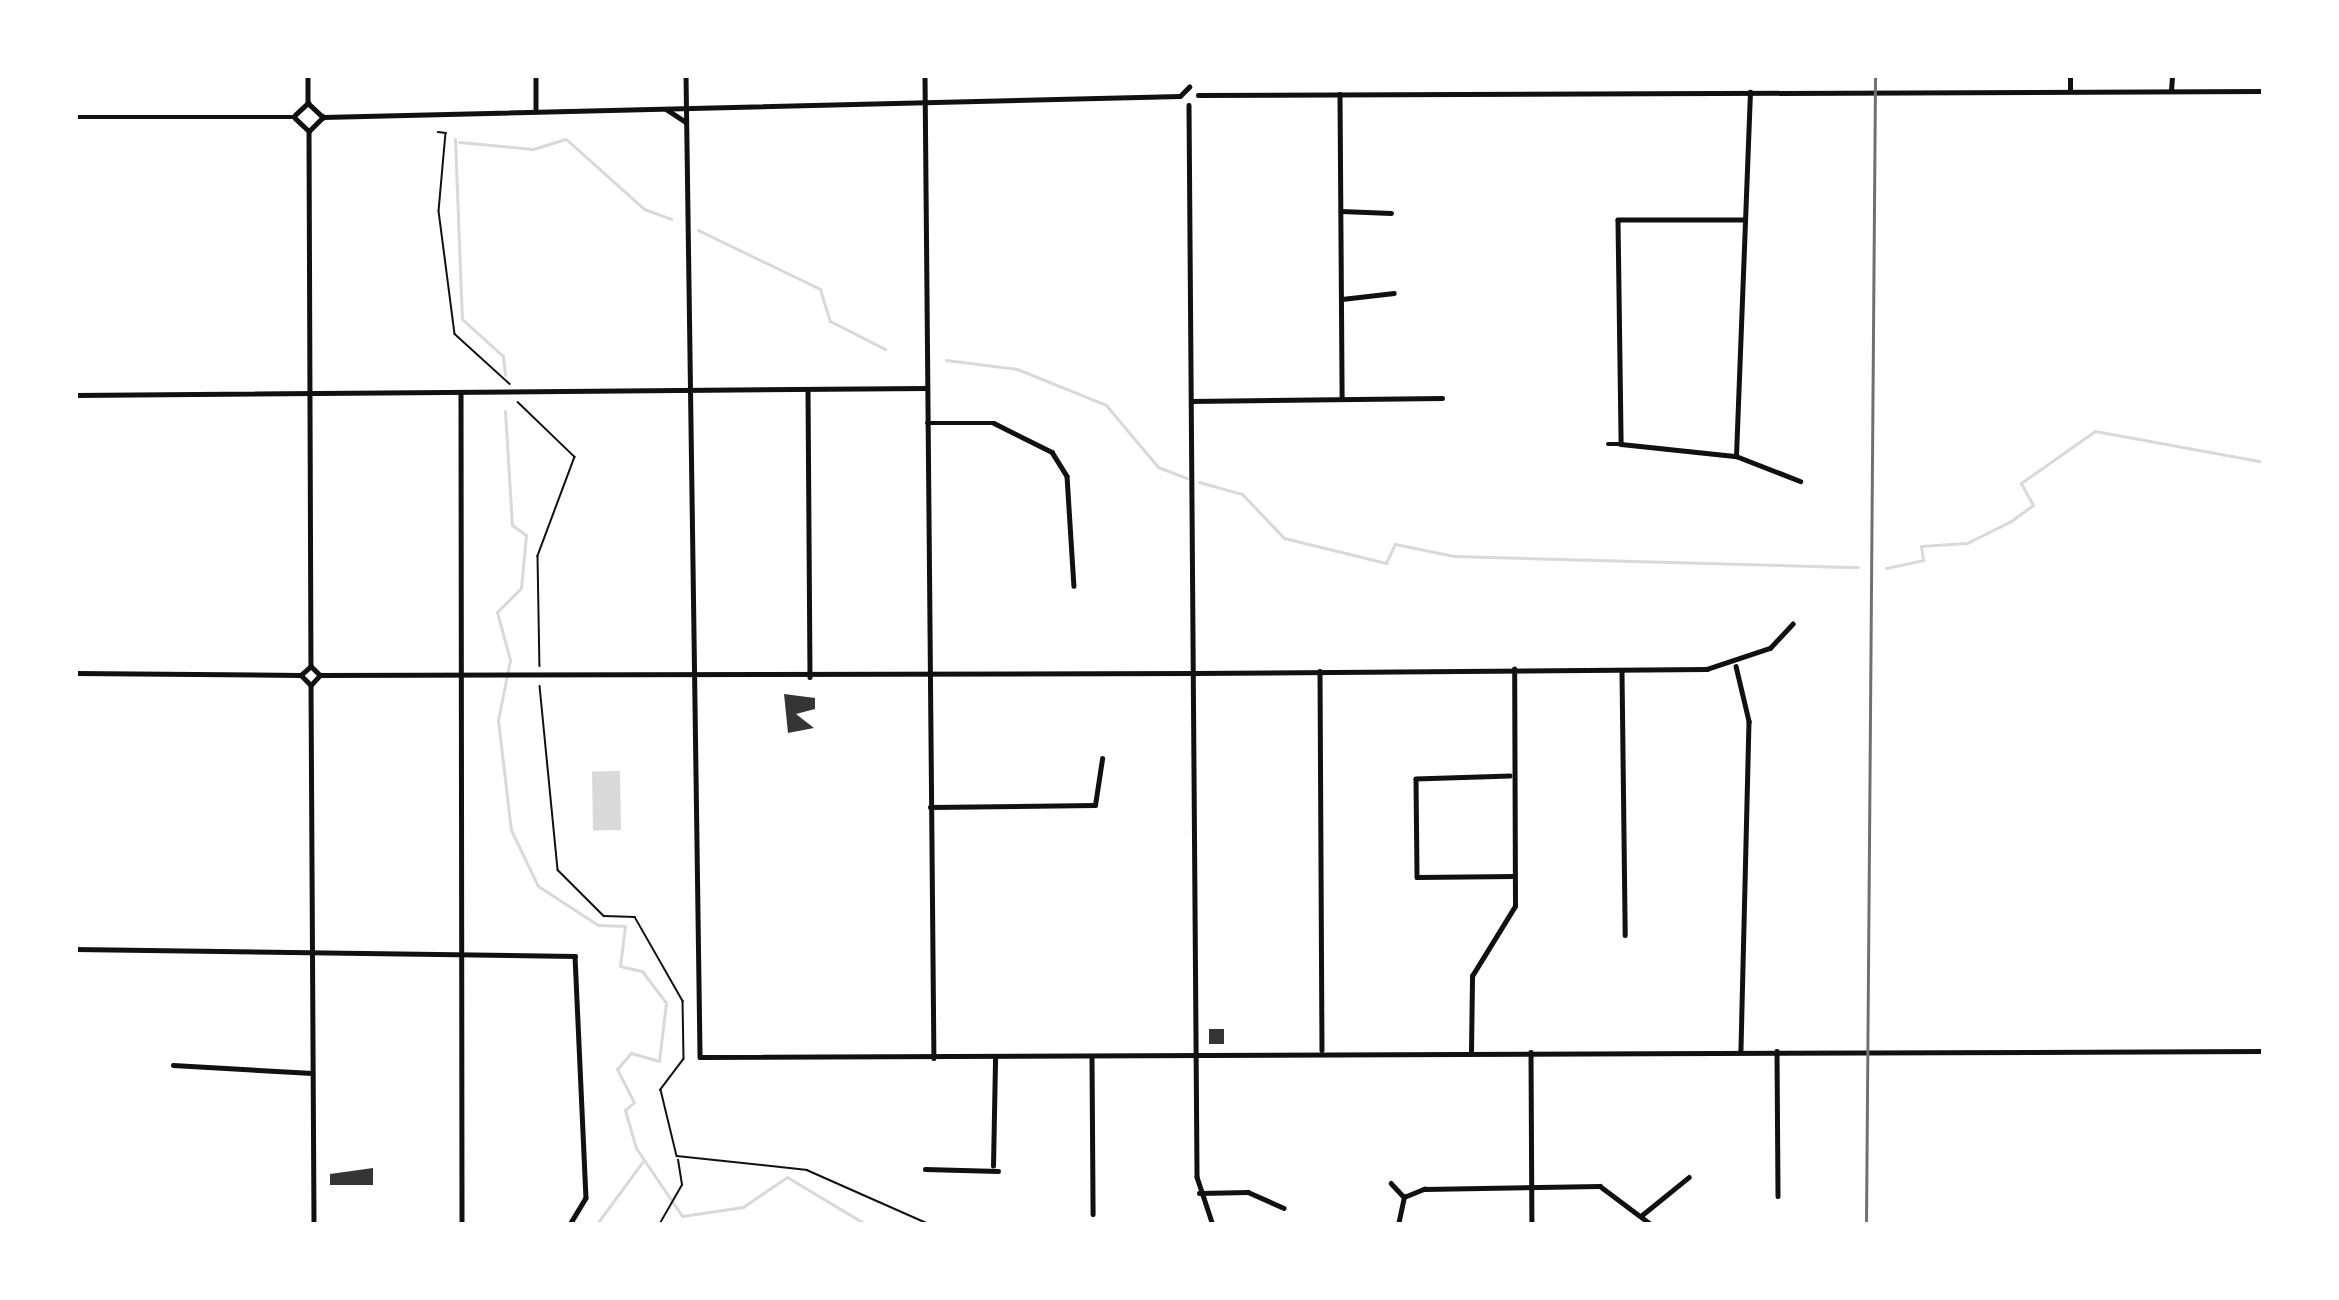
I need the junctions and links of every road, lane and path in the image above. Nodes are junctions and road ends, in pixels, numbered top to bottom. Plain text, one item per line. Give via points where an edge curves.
1 (308, 75) edge
2 (536, 75) edge
3 (686, 75) edge
4 (925, 75) edge
5 (1190, 75) edge
6 (2069, 75) edge
7 (2172, 75) edge
8 (1190, 87) junction
9 (2171, 91) junction
10 (1750, 92) junction
11 (2069, 92) junction
12 (2264, 92) edge
13 (1340, 94) junction
14 (1198, 95) junction
15 (1180, 96) junction
16 (925, 97) junction
17 (308, 103) junction
18 (686, 105) junction
19 (1189, 105) junction
20 (664, 107) junction
21 (536, 110) junction
22 (75, 117) edge
23 (295, 117) junction
24 (323, 117) junction
25 (686, 122) junction
26 (309, 131) junction
27 (437, 132) dead end
28 (1341, 211) junction
29 (1391, 213) dead end
30 (1745, 220) junction
31 (1394, 293) dead end
32 (1342, 299) junction
33 (926, 388) junction
34 (808, 389) junction
35 (688, 392) junction
36 (461, 393) junction
37 (514, 393) junction
38 (310, 395) junction
39 (76, 396) edge
40 (1442, 398) dead end
41 (1342, 399) junction
42 (1191, 400) junction
43 (927, 423) junction
44 (1608, 444) dead end
45 (1621, 444) junction
46 (1736, 456) junction
47 (1800, 481) dead end
48 (1074, 586) dead end
49 (1792, 624) dead end
50 (311, 666) junction
51 (1736, 666) junction
52 (1514, 670) junction
53 (1320, 671) junction
54 (76, 673) edge
55 (462, 673) junction
56 (540, 673) junction
57 (1193, 673) junction
58 (1622, 673) junction
59 (301, 675) junction
60 (320, 676) junction
61 (691, 676) junction
62 (810, 677) junction
63 (930, 678) junction
64 (311, 685) junction
65 (1102, 759) dead end
66 (1513, 776) junction
67 (931, 807) junction
68 (1514, 876) junction
69 (1625, 935) dead end
70 (75, 949) edge
71 (461, 950) junction
72 (311, 952) junction
73 (1741, 1050) junction
74 (1777, 1051) junction
75 (1322, 1052) junction
76 (1472, 1052) junction
77 (1531, 1052) junction
78 (2264, 1052) edge
79 (1196, 1055) junction
80 (995, 1057) junction
81 (1092, 1057) junction
82 (934, 1058) junction
83 (173, 1065) dead end
84 (311, 1073) junction
85 (677, 1156) junction
86 (925, 1169) dead end
87 (1688, 1177) dead end
88 (1391, 1183) dead end
89 (1532, 1187) junction
90 (1199, 1193) junction
91 (1778, 1196) dead end
92 (1404, 1197) junction
93 (1284, 1208) dead end
94 (1093, 1214) dead end
95 (1642, 1215) junction
96 (314, 1225) edge
97 (462, 1225) edge
98 (570, 1225) edge
99 (659, 1225) edge
100 (931, 1225) edge
101 (1214, 1225) edge
102 (1397, 1225) edge
103 (1532, 1225) edge
104 (1652, 1225) edge

1 - 17 street
2 - 21 street
3 - 18 street
4 - 16 street
5 - 8 street
6 - 11 street
7 - 9 street
8 - 14 street
8 - 15 street
9 - 11 street
9 - 12 street
10 - 11 street
10 - 13 street
10 - 30 street
13 - 14 street
13 - 28 street
14 - 19 street
15 - 16 street
15 - 19 street
16 - 18 street
16 - 33 street
17 - 23 street
17 - 24 street
18 - 20 street
18 - 25 street
19 - 42 street
20 - 21 street
20 - 25 street
21 - 24 street
22 - 23 street
23 - 26 street
24 - 26 street
25 - 35 street
26 - 38 street
27 - 37 path via 446,133 440,211 455,334 508,377
28 - 29 street
28 - 32 street
30 - 45 street via 1618,220
30 - 46 street
31 - 32 street
32 - 41 street
33 - 34 street
33 - 43 street
34 - 35 street
34 - 62 street
35 - 37 street
35 - 61 street
36 - 37 street
36 - 38 street
36 - 55 street
37 - 56 path via 575,457 538,556
38 - 39 street
38 - 50 street
40 - 41 street
41 - 42 street
42 - 57 street
43 - 48 street via 994,423 1052,452 1067,476
43 - 63 street
44 - 45 street
45 - 46 street
46 - 47 street
49 - 51 street
50 - 59 street
50 - 60 street
51 - 58 street
51 - 73 street via 1749,721
52 - 53 street
52 - 58 street
52 - 66 street
53 - 57 street
53 - 75 street
54 - 59 street
55 - 56 street
55 - 60 street
55 - 71 street
56 - 61 street
56 - 85 path via 558,870 604,916 635,917 683,1001 684,1059 661,1090
57 - 63 street
57 - 79 street
58 - 69 street
59 - 64 street
60 - 64 street
61 - 62 street
61 - 82 street via 698,1055
62 - 63 street
63 - 67 street
64 - 72 street
65 - 67 street via 1095,805
66 - 68 street
66 - 68 street via 1416,779 1417,877
67 - 82 street
68 - 76 street via 1508,931 1472,976
70 - 72 street
71 - 72 street
71 - 97 street
71 - 98 street via 569,954 584,967 586,1198
72 - 84 street
73 - 74 street
73 - 77 street
74 - 78 street
74 - 91 street
75 - 76 street
75 - 79 street
76 - 77 street
77 - 89 street
79 - 81 street
79 - 90 street
80 - 81 street
80 - 82 street
80 - 86 street via 995,1169
81 - 94 street
83 - 84 street
84 - 96 street
85 - 99 path via 675,1204
85 - 100 path via 807,1170
87 - 95 street
88 - 92 street
89 - 92 street
89 - 95 street via 1606,1187
89 - 103 street
90 - 93 street via 1248,1192
90 - 101 street
92 - 102 street
95 - 104 street

